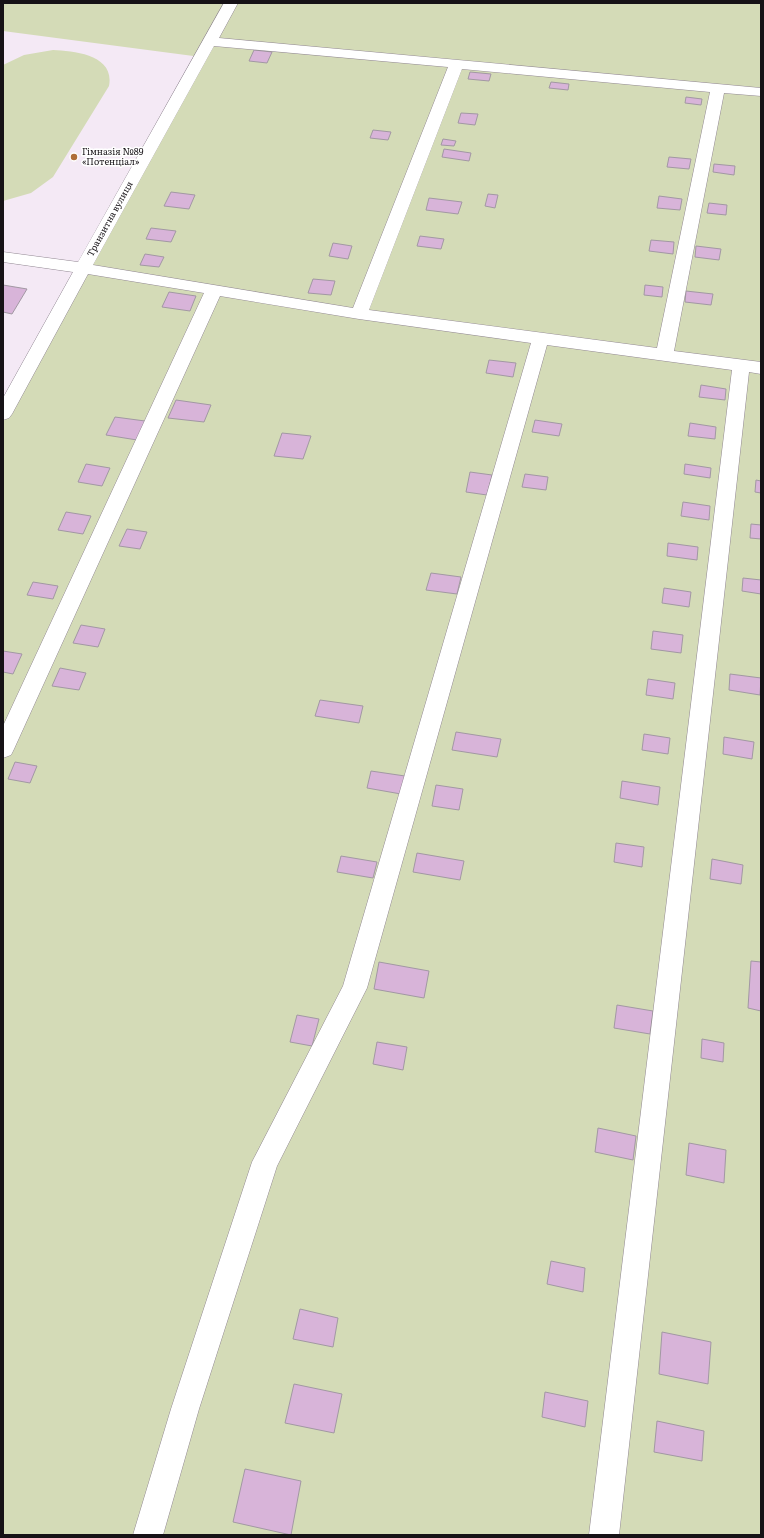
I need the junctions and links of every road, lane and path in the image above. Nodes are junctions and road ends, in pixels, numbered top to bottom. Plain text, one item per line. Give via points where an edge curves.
1 (232, 3) edge
2 (210, 41) junction
3 (457, 63) junction
4 (718, 88) junction
5 (761, 92) edge
6 (3, 257) edge
7 (83, 268) junction
8 (214, 291) junction
9 (359, 314) junction
10 (540, 340) junction
11 (664, 355) junction
12 (751, 367) edge
13 (3, 414) edge
14 (3, 749) edge
15 (148, 1535) edge
16 (604, 1535) edge

1 - 2 street, Транзитна вулиця
2 - 3 street
2 - 7 street, Транзитна вулиця
3 - 4 street
3 - 9 street
4 - 5 street
4 - 11 street
6 - 7 street
7 - 8 street
7 - 13 street, Транзитна вулиця
8 - 9 street
8 - 14 street
9 - 10 street
10 - 11 street
10 - 15 street via 356,988 265,1162 185,1409
11 - 12 street
12 - 16 street

